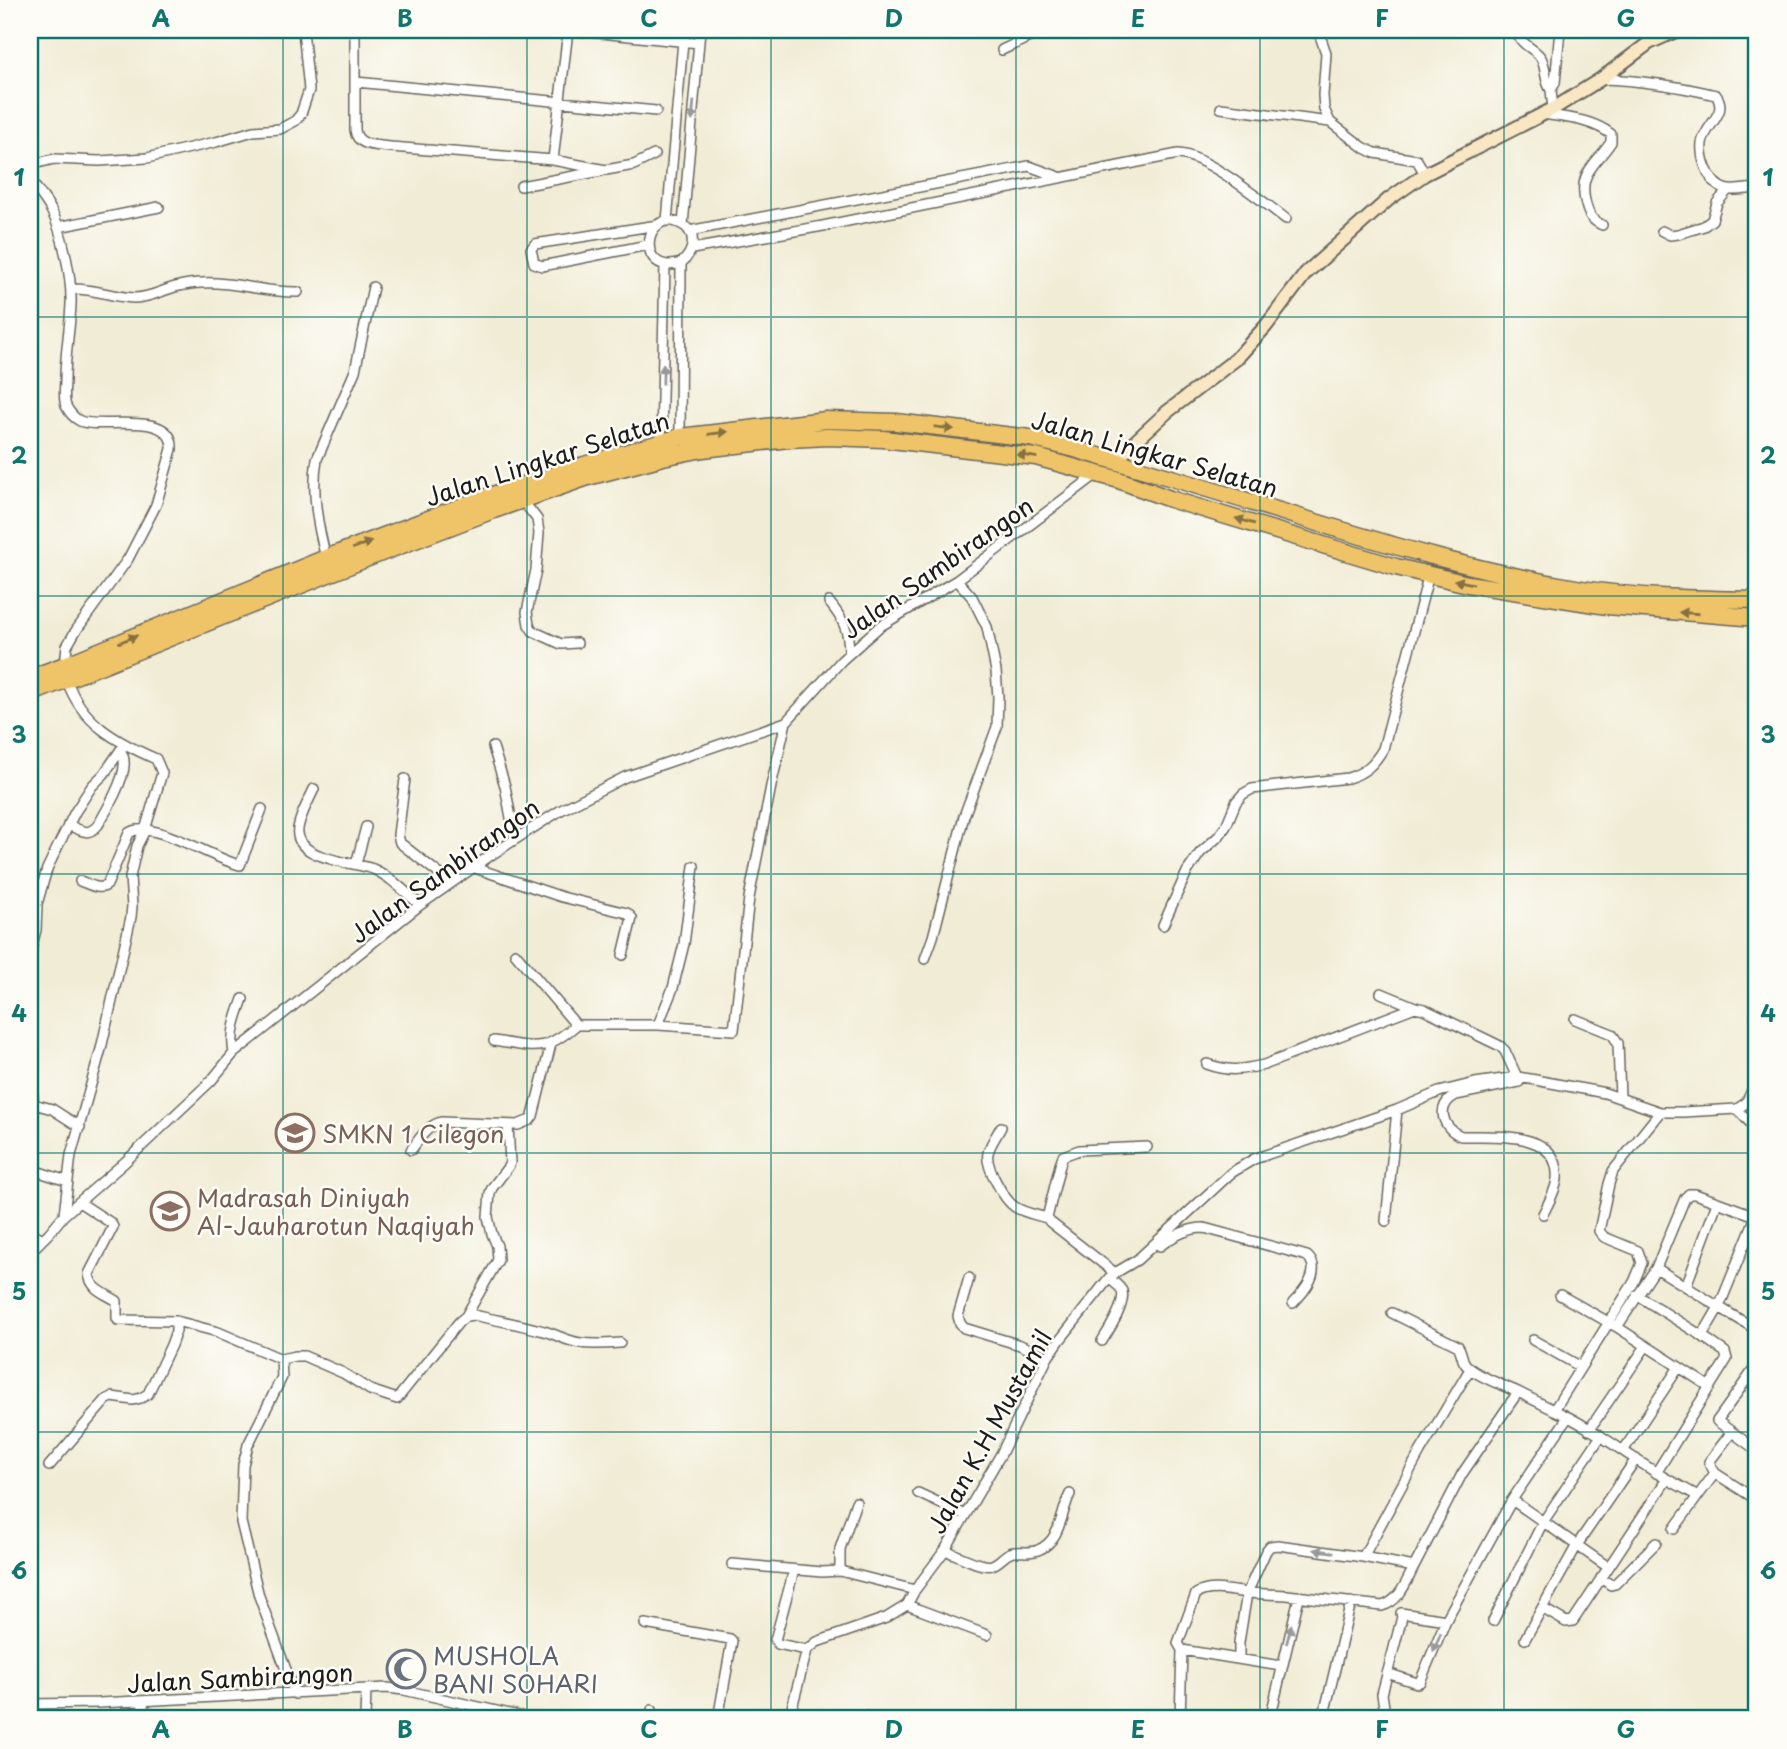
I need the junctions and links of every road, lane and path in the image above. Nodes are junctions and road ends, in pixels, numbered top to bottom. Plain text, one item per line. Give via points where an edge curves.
1 (303, 30) edge
2 (355, 30) edge
3 (569, 30) edge
4 (684, 30) edge
5 (700, 30) edge
6 (1044, 30) edge
7 (1318, 30) edge
8 (1514, 30) edge
9 (1560, 30) edge
10 (1678, 30) edge
11 (682, 42) junction
12 (699, 43) junction
13 (1002, 50) dead end
14 (1601, 79) junction
15 (356, 82) junction
16 (1551, 90) junction
17 (560, 102) junction
18 (1221, 108) dead end
19 (656, 111) dead end
20 (1548, 111) junction
21 (1330, 122) junction
22 (654, 155) dead end
23 (553, 160) junction
24 (30, 165) edge
25 (606, 170) junction
26 (1425, 174) junction
27 (1060, 178) junction
28 (30, 180) edge
29 (522, 186) dead end
30 (1757, 188) edge
31 (1727, 191) junction
32 (159, 207) dead end
33 (1286, 219) dead end
34 (663, 223) junction
35 (1602, 225) dead end
36 (58, 228) junction
37 (686, 228) junction
38 (1662, 231) dead end
39 (648, 245) junction
40 (692, 249) junction
41 (681, 263) junction
42 (665, 265) junction
43 (373, 287) dead end
44 (71, 289) junction
45 (298, 292) dead end
46 (662, 399) junction
47 (680, 399) junction
48 (788, 431) junction
49 (680, 438) junction
50 (661, 442) junction
51 (1114, 461) junction
52 (1097, 474) junction
53 (1219, 493) junction
54 (522, 500) junction
55 (489, 504) junction
56 (1212, 511) junction
57 (326, 558) junction
58 (1429, 575) junction
59 (957, 580) junction
60 (1757, 600) edge
61 (830, 601) dead end
62 (1757, 618) edge
63 (577, 643) dead end
64 (849, 653) junction
65 (66, 672) junction
66 (30, 678) edge
67 (30, 694) edge
68 (786, 722) junction
69 (493, 747) dead end
70 (123, 748) junction
71 (405, 779) dead end
72 (314, 789) dead end
73 (262, 809) dead end
74 (68, 825) junction
75 (366, 827) dead end
76 (145, 830) junction
77 (515, 839) junction
78 (356, 864) junction
79 (694, 866) dead end
80 (472, 867) junction
81 (80, 881) dead end
82 (451, 883) junction
83 (419, 905) junction
84 (1163, 925) dead end
85 (30, 953) edge
86 (515, 953) dead end
87 (623, 955) dead end
88 (925, 959) dead end
89 (1381, 993) dead end
90 (243, 999) dead end
91 (1415, 1007) junction
92 (1575, 1019) dead end
93 (576, 1024) junction
94 (658, 1025) junction
95 (494, 1041) dead end
96 (551, 1044) junction
97 (234, 1053) junction
98 (1207, 1064) dead end
99 (1517, 1077) junction
100 (1530, 1079) junction
101 (30, 1080) edge
102 (1757, 1080) edge
103 (1620, 1098) junction
104 (34, 1104) junction
105 (1737, 1109) junction
106 (1397, 1110) junction
107 (1660, 1112) junction
108 (30, 1116) edge
109 (508, 1125) junction
110 (80, 1126) junction
111 (1001, 1127) dead end
112 (1757, 1130) edge
113 (1147, 1147) dead end
114 (411, 1150) dead end
115 (30, 1169) edge
116 (67, 1181) junction
117 (79, 1202) junction
118 (1717, 1203) junction
119 (1543, 1214) dead end
120 (64, 1215) junction
121 (1757, 1215) edge
122 (1047, 1218) junction
123 (1385, 1221) dead end
124 (30, 1231) edge
125 (43, 1239) junction
126 (30, 1252) edge
127 (1129, 1266) junction
128 (1656, 1268) junction
129 (1112, 1275) junction
130 (969, 1278) dead end
131 (1686, 1286) junction
132 (1560, 1295) dead end
133 (1637, 1295) junction
134 (1293, 1303) dead end
135 (1719, 1307) junction
136 (1392, 1313) dead end
137 (466, 1316) junction
138 (176, 1321) junction
139 (1613, 1325) junction
140 (1757, 1330) edge
141 (1702, 1336) junction
142 (1533, 1340) dead end
143 (1102, 1341) dead end
144 (620, 1343) dead end
145 (1646, 1346) junction
146 (1048, 1357) junction
147 (281, 1359) junction
148 (1757, 1364) edge
149 (1581, 1367) junction
150 (1679, 1367) junction
151 (1470, 1369) junction
152 (1710, 1387) junction
153 (1518, 1392) junction
154 (1554, 1410) junction
155 (1568, 1417) junction
156 (1589, 1430) junction
157 (1731, 1433) junction
158 (1601, 1436) junction
159 (1757, 1437) edge
160 (1623, 1451) junction
161 (1636, 1459) junction
162 (49, 1466) dead end
163 (1656, 1473) junction
164 (1715, 1473) junction
165 (1667, 1479) junction
166 (918, 1493) dead end
167 (1070, 1494) dead end
168 (1698, 1496) junction
169 (1512, 1500) junction
170 (1757, 1500) edge
171 (856, 1502) dead end
172 (965, 1515) junction
173 (1544, 1522) junction
174 (1674, 1529) dead end
175 (1656, 1543) dead end
176 (1577, 1545) junction
177 (945, 1550) junction
178 (1363, 1557) junction
179 (732, 1564) dead end
180 (1414, 1567) junction
181 (1608, 1567) junction
182 (794, 1570) junction
183 (840, 1571) junction
184 (1601, 1578) junction
185 (915, 1590) junction
186 (1247, 1593) junction
187 (1299, 1597) junction
188 (1351, 1602) junction
189 (1391, 1603) junction
190 (907, 1605) junction
191 (1542, 1608) junction
192 (1401, 1613) junction
193 (1446, 1620) junction
194 (1493, 1621) dead end
195 (645, 1624) dead end
196 (987, 1635) dead end
197 (1525, 1639) dead end
198 (807, 1650) junction
199 (1182, 1650) junction
200 (1239, 1658) junction
201 (1281, 1666) junction
202 (1387, 1673) junction
203 (366, 1690) junction
204 (295, 1694) junction
205 (144, 1700) junction
206 (30, 1704) edge
207 (141, 1719) edge
208 (365, 1719) edge
209 (532, 1719) edge
210 (718, 1719) edge
211 (789, 1719) edge
212 (860, 1719) edge
213 (876, 1719) edge
214 (1180, 1719) edge
215 (1270, 1719) edge
216 (1323, 1719) edge
217 (1380, 1719) edge

1 - 24 street via 309,90 302,114 280,129 253,131 147,158 54,159
2 - 15 street
3 - 11 street
3 - 17 street
4 - 11 street
5 - 12 street
6 - 13 street
7 - 21 street via 1326,53 1323,95
8 - 16 street via 1542,60
9 - 16 street
10 - 14 street via 1649,43
11 - 12 street
11 - 34 street
12 -> 37 street
14 - 20 street
14 - 31 street via 1627,79 1716,95 1721,105 1702,152 1713,182
15 - 17 street
15 - 23 street via 359,141
16 - 20 street
17 - 19 street
17 - 23 street
18 - 21 street
20 - 26 street
20 - 35 street via 1584,120 1611,134 1611,142 1587,171 1583,191 1590,216
21 - 26 street via 1376,153 1417,160
22 - 25 street via 634,165
23 - 25 street
25 - 29 street
26 - 51 street via 1306,273 1236,359 1167,412
27 - 33 street via 1185,154 1209,164
27 - 37 street via 1029,166
27 - 40 street
28 - 36 street
30 - 31 street
31 - 38 street via 1704,226 1670,235
32 - 36 street
34 - 37 street via 675,221
34 - 39 street via 650,234
34 - 39 street via 535,244 531,249 534,263 542,266
36 - 44 street
37 - 40 street
39 - 42 street via 651,254
40 - 41 street
41 - 42 street
41 - 47 street
46 -> 42 street
43 - 57 street via 355,372 315,473 316,508
44 - 45 street via 138,298 174,287 226,282
44 - 65 street via 64,399 71,413 88,424 151,425 169,435 172,449 156,505 128,559 67,646
46 - 47 street
46 - 50 street
47 - 49 street
49 -> 48 highway, Jalan Lingkar Selatan
48 -> 51 highway, Jalan Lingkar Selatan via 826,420 896,422 1030,438
52 -> 48 highway, Jalan Lingkar Selatan via 1036,457
48 - 54 highway, Jalan Lingkar Selatan via 663,457
49 - 50 highway, Jalan Lingkar Selatan
50 - 55 highway, Jalan Lingkar Selatan via 584,464
51 - 53 highway, Jalan Lingkar Selatan
52 - 56 highway, Jalan Lingkar Selatan
52 - 59 street, Jalan Sambirangon
53 - 56 highway
53 - 60 highway, Jalan Lingkar Selatan via 1502,574 1638,595
54 - 55 highway, Jalan Lingkar Selatan
54 - 63 street via 537,519 539,533 529,625 561,644
57 -> 55 highway, Jalan Lingkar Selatan
55 - 65 highway, Jalan Lingkar Selatan via 368,558
58 -> 56 highway, Jalan Lingkar Selatan
65 -> 57 highway, Jalan Lingkar Selatan
62 -> 58 highway, Jalan Lingkar Selatan via 1607,606
58 - 84 street via 1377,759 1348,778 1269,786 1243,794 1226,827 1187,872
59 - 64 street, Jalan Sambirangon via 879,626
59 - 88 street via 972,597 986,626 996,671 997,727 964,816
61 - 64 street via 848,632
64 - 68 street, Jalan Sambirangon
65 - 66 highway, Jalan Lingkar Selatan
65 - 67 highway, Jalan Lingkar Selatan
65 - 70 street via 71,692 85,713
68 - 77 street, Jalan Sambirangon via 625,777
68 - 94 street via 749,898 734,1030
69 - 77 street
70 - 74 street
70 - 74 street via 124,768 98,825 86,832
70 - 76 street via 156,759 161,769
71 - 82 street via 400,843
72 - 78 street via 298,825 300,841 322,857
73 - 76 street via 238,865
74 - 85 street via 42,884
75 - 78 street
76 - 81 street via 129,833 107,886
76 - 110 street via 130,877 128,928
77 - 80 street, Jalan Sambirangon
78 - 83 street via 386,875
79 - 94 street via 684,944
80 - 82 street, Jalan Sambirangon
80 - 87 street via 631,914
82 - 83 street, Jalan Sambirangon
83 - 97 street, Jalan Sambirangon
86 - 93 street
89 - 91 street
90 - 97 street via 234,1021
91 - 98 street via 1264,1065 1238,1071
91 - 99 street via 1500,1046
92 - 103 street via 1616,1038
93 - 94 street
93 - 96 street
95 - 96 street via 540,1047
96 - 109 street via 533,1116 525,1123
97 - 117 street, Jalan Sambirangon via 211,1080
99 - 100 street, Jalan K.H Mustamil
99 - 106 street, Jalan K.H Mustamil via 1457,1087
100 - 103 street, Jalan K.H Mustamil
100 - 119 street via 1456,1096 1443,1108 1446,1125 1461,1136 1523,1138 1550,1154 1557,1181
101 - 104 street
102 - 105 street via 1746,1103
103 - 107 street, Jalan K.H Mustamil
104 - 108 street
104 - 110 street
105 - 107 street, Jalan K.H Mustamil
105 - 112 street
106 - 123 street
106 - 127 street, Jalan K.H Mustamil via 1242,1165
107 - 139 street via 1621,1158 1609,1184 1600,1231 1604,1237 1636,1249 1642,1263
109 - 114 street via 441,1122 425,1131
109 - 137 street via 510,1163 489,1199 489,1226 498,1259
110 - 116 street
111 - 122 street via 988,1152 992,1172 1014,1206
113 - 122 street via 1079,1150 1063,1156
115 - 116 street
116 - 120 street
117 - 120 street, Jalan Sambirangon
117 - 138 street via 113,1227 89,1274 97,1290 117,1301 118,1320
118 - 121 street
118 - 128 street via 1695,1194 1685,1198
118 - 131 street
120 - 125 street, Jalan Sambirangon
121 - 135 street
122 - 129 street
124 - 125 street
125 - 126 street, Jalan Sambirangon
127 - 129 street, Jalan K.H Mustamil
127 - 134 street via 1140,1263 1172,1237 1204,1228 1312,1260 1314,1271
128 - 131 street
128 - 133 street
129 - 143 street via 1122,1291 1122,1301
129 - 146 street, Jalan K.H Mustamil
130 - 146 street via 958,1316 964,1328
131 - 135 street
132 - 139 street
133 - 139 street
133 - 141 street
135 - 140 street
135 - 141 street
136 - 151 street via 1458,1346
137 - 144 street via 580,1343
137 - 147 street via 397,1399 304,1356
138 - 147 street via 218,1332
138 - 162 street via 171,1345 148,1394 133,1400 106,1400
139 - 145 street
139 - 149 street
141 - 152 street via 1727,1355
142 - 149 street
145 - 150 street
145 - 156 street
146 - 172 street, Jalan K.H Mustamil via 1001,1454
147 - 204 street via 282,1377 243,1465 241,1522 259,1596
148 - 157 street via 1717,1421
149 - 154 street
150 - 152 street
150 - 160 street
151 - 153 street
151 - 178 street
152 - 163 street
153 - 154 street
153 - 180 street via 1462,1474
154 - 155 street
155 - 156 street
155 - 169 street
156 - 158 street
157 - 159 street via 1751,1446
157 - 164 street via 1709,1462
158 - 160 street
158 - 173 street
160 - 161 street
161 - 163 street
161 - 176 street
163 - 165 street
164 - 168 street
164 - 170 street
165 - 168 street
165 - 181 street
166 - 172 street
167 - 177 street via 1054,1536 1036,1551 1010,1553 985,1565
168 - 174 street
169 - 173 street
169 - 193 street
171 - 183 street via 840,1549
172 - 177 street, Jalan K.H Mustamil
173 - 176 street
173 - 194 street
175 - 184 street via 1615,1584
176 - 181 street
176 - 191 street
177 - 185 street, Jalan K.H Mustamil
178 - 180 street
178 -> 186 street via 1270,1546
179 - 182 street
180 - 189 street
181 - 184 street
182 - 183 street
182 - 198 street via 775,1640
183 - 185 street
184 - 191 street via 1570,1622
185 - 190 street, Jalan K.H Mustamil
186 - 187 street
186 - 199 street via 1202,1590 1196,1594 1178,1643
186 - 200 street
187 - 188 street
201 -> 187 street
188 - 189 street
188 - 216 street
189 - 192 street
190 - 196 street
190 - 198 street
191 - 197 street
192 - 193 street
192 - 202 street
193 -> 202 street via 1420,1682
195 - 210 street via 730,1639
198 - 211 street
199 - 200 street
199 - 214 street
200 - 201 street
201 - 215 street
202 - 217 street
203 - 204 street, Jalan Sambirangon
203 - 208 street
203 - 209 street, Jalan Sambirangon via 404,1689
204 - 205 street, Jalan Sambirangon
205 - 206 street, Jalan Sambirangon
205 - 207 street
212 - 213 street

